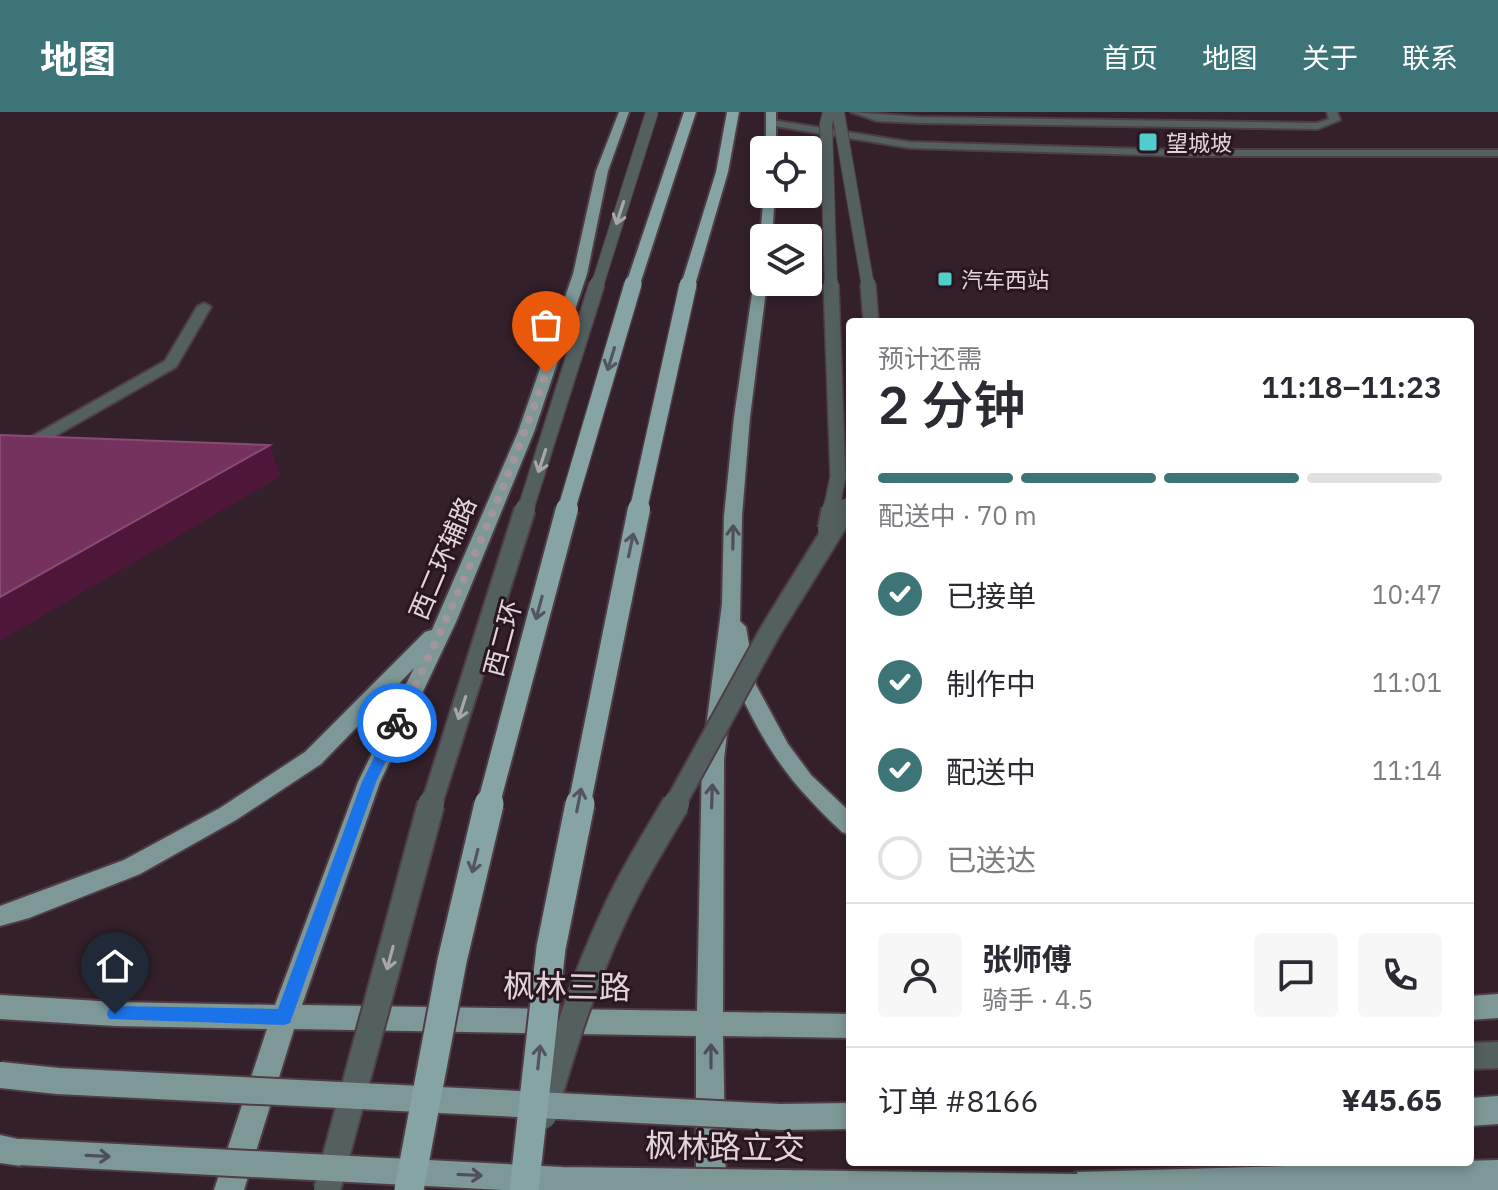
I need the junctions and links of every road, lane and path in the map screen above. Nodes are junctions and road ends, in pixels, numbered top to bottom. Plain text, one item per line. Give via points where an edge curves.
1 (624, 112) edge
2 (652, 112) edge
3 (690, 112) edge
4 (733, 112) edge
5 (829, 112) edge
6 (838, 112) edge
7 (856, 112) edge
8 (1332, 112) edge
9 (772, 118) edge
10 (1498, 153) edge
11 (758, 296) edge
12 (204, 307) dead end
13 (871, 318) edge
14 (0, 455) edge
15 (846, 509) edge
16 (828, 533) junction
17 (732, 604) junction
18 (446, 622) junction
19 (846, 822) edge
20 (0, 916) edge
21 (1498, 1006) edge
22 (0, 1007) edge
23 (1474, 1008) edge
24 (284, 1017) junction
25 (711, 1023) junction
26 (846, 1026) edge
27 (1498, 1055) edge
28 (1474, 1056) edge
29 (0, 1075) edge
30 (1498, 1110) edge
31 (1474, 1112) edge
32 (846, 1116) edge
33 (0, 1149) edge
34 (1498, 1175) edge
35 (524, 1188) edge
36 (229, 1190) edge
37 (327, 1190) edge
38 (409, 1190) edge
39 (711, 1190) edge

1 - 18 main road, 西二环辅路 via 602,171 580,274 526,432
2 -> 37 street, bridge via 433,798
3 -> 38 highway, 西二环, bridge via 633,284 511,713 467,894
35 -> 4 highway, bridge via 551,948 644,478
5 - 16 street, bridge via 838,477
6 - 13 street, bridge via 866,263
7 - 8 street via 919,120 1318,126 1335,120
9 - 10 street via 910,145 1181,153
17 -> 11 main road via 733,516
12 - 14 street via 171,364 37,440
15 - 16 street, bridge
16 - 35 street, bridge via 627,887 598,949 562,1047
17 - 19 main road via 746,685 766,724 803,781
25 -> 17 main road via 713,759
18 - 20 main road via 313,758 228,814 132,867
18 - 24 main road, 西二环辅路 via 369,782
21 - 23 main road
22 - 24 main road, 枫林三路
24 - 25 main road, 枫林三路
24 - 36 main road, 西二环辅路
25 - 26 main road, 枫林三路
39 -> 25 main road
27 - 28 street
29 - 32 main road, 枫林路立交, bridge via 643,1111
30 - 31 main road
33 -> 34 main road, 枫林路立交, bridge via 562,1180 1077,1187

